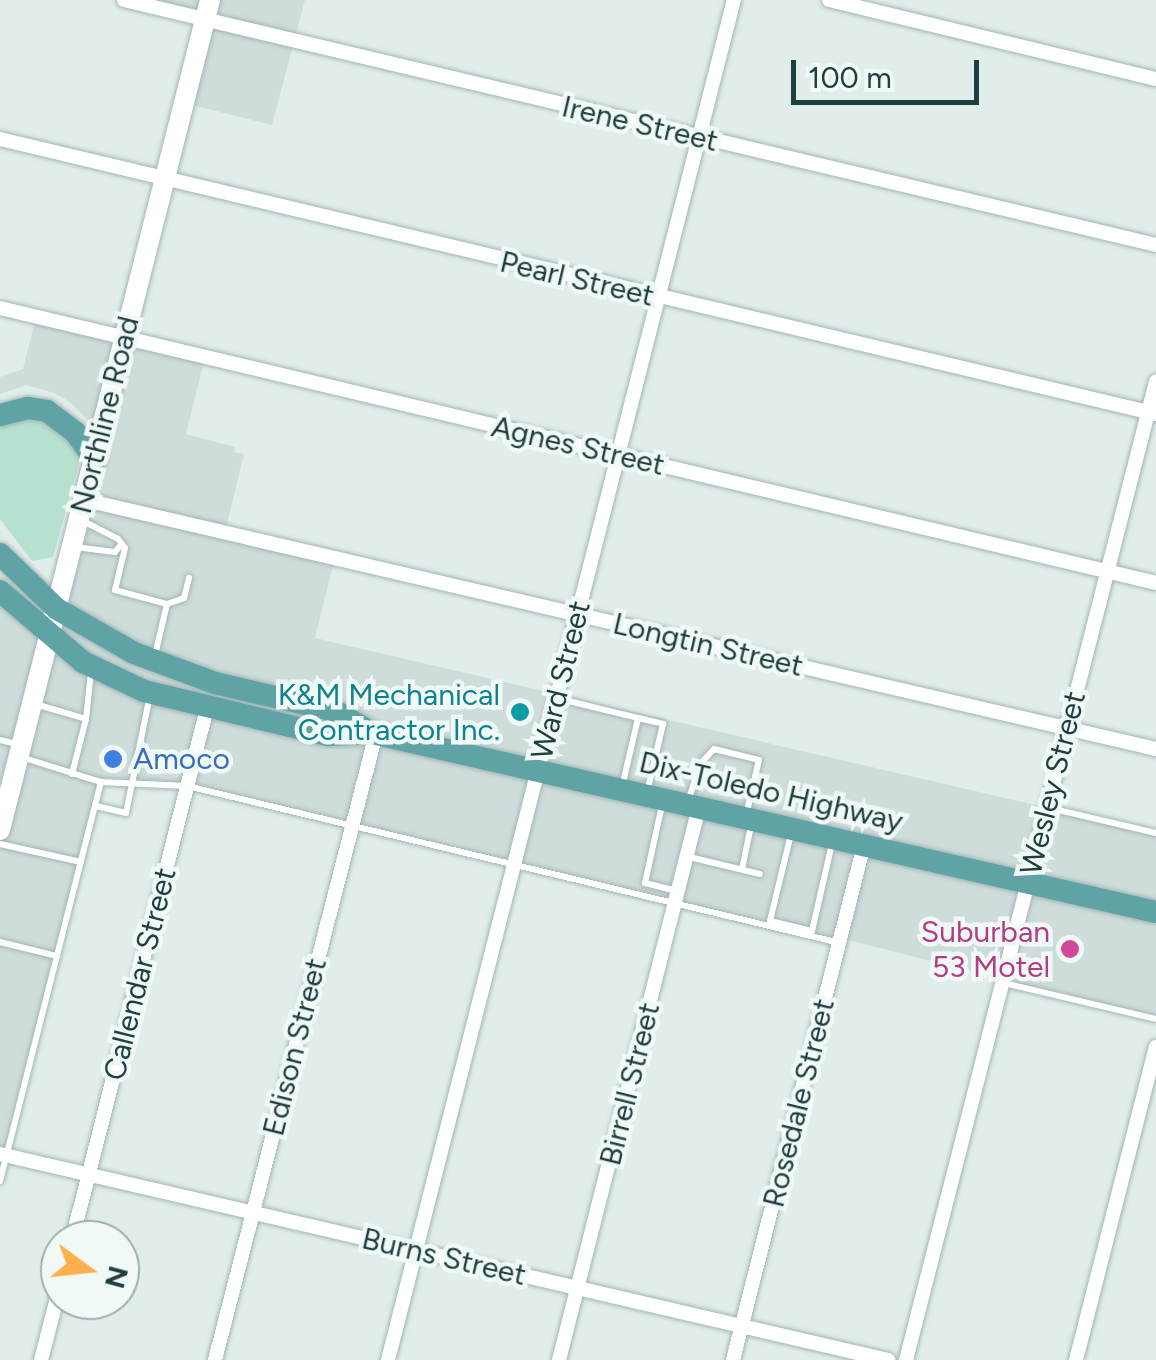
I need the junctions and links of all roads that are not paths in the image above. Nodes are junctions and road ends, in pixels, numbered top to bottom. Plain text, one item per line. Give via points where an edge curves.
1 (124, 0) edge
2 (734, 0) edge
3 (828, 0) edge
4 (208, 10) edge
5 (1156, 78) edge
6 (700, 138) junction
7 (0, 139) edge
8 (165, 179) junction
9 (1156, 246) edge
10 (658, 298) junction
11 (0, 308) edge
12 (124, 338) junction
13 (1156, 380) edge
14 (1152, 413) edge
15 (0, 415) edge
16 (618, 456) junction
17 (95, 460) junction
18 (82, 510) junction
19 (72, 546) junction
20 (120, 546) junction
21 (0, 554) edge
22 (1108, 572) junction
23 (189, 578) dead end
24 (1156, 583) edge
25 (0, 591) edge
26 (167, 604) junction
27 (56, 609) junction
28 (578, 614) junction
29 (50, 637) junction
30 (153, 661) junction
31 (91, 666) junction
32 (152, 694) junction
33 (556, 698) junction
34 (33, 704) junction
35 (207, 708) junction
36 (638, 718) junction
37 (86, 720) junction
38 (1067, 728) junction
39 (374, 733) junction
40 (0, 740) edge
41 (1156, 749) edge
42 (21, 751) junction
43 (538, 769) junction
44 (72, 774) junction
45 (102, 782) junction
46 (134, 786) junction
47 (187, 786) junction
48 (621, 788) junction
49 (655, 796) junction
50 (694, 805) junction
51 (96, 806) junction
52 (1046, 807) junction
53 (749, 818) junction
54 (1, 821) edge
55 (352, 826) junction
56 (792, 828) junction
57 (1156, 832) edge
58 (832, 838) junction
59 (0, 844) edge
60 (864, 845) junction
61 (688, 856) junction
62 (81, 862) junction
63 (514, 864) junction
64 (742, 869) junction
65 (760, 874) dead end
66 (1028, 883) junction
67 (678, 897) junction
68 (1156, 912) edge
69 (0, 942) edge
70 (840, 942) junction
71 (57, 956) junction
72 (1003, 982) junction
73 (1156, 1019) edge
74 (1156, 1046) edge
75 (3, 1155) edge
76 (89, 1174) junction
77 (0, 1181) edge
78 (253, 1213) junction
79 (77, 1220) edge
80 (416, 1250) junction
81 (578, 1289) junction
82 (51, 1320) edge
83 (742, 1326) junction
84 (41, 1360) edge
85 (215, 1360) edge
86 (388, 1360) edge
87 (560, 1360) edge
88 (733, 1360) edge
89 (888, 1360) edge
90 (906, 1360) edge
91 (1076, 1360) edge

1 - 4 street, Irene Street
2 - 6 street, Ward Street
3 - 5 street
4 - 6 street, Irene Street
4 - 8 main road, Northline Road
6 - 9 street, Irene Street
6 - 10 street, Ward Street
7 - 8 street, Pearl Street
8 - 10 street, Pearl Street
8 - 12 main road, Northline Road
10 - 14 street, Pearl Street
10 - 16 street, Ward Street
11 - 12 street, Agnes Street
12 - 16 street, Agnes Street
12 - 17 main road, Northline Road
13 - 14 street, Wesley Street
14 - 22 street, Wesley Street
15 - 17 main road via 47,411 75,432
16 - 22 street, Agnes Street
16 - 28 street, Ward Street
17 - 18 main road, Northline Road
18 - 19 main road, Northline Road
18 - 20 lane
18 - 28 street, Longtin Street
19 - 20 lane via 115,552
19 - 27 main road, Northline Road
20 - 26 lane via 125,548 114,590
21 - 27 main road, Dix-Toledo Highway
22 - 24 street, Agnes Street
22 - 38 street, Wesley Street
23 - 26 lane via 184,598
25 - 29 main road, Dix-Toledo Highway
26 - 30 lane
27 - 29 main road, Northline Road
27 - 30 main road, Dix-Toledo Highway
28 - 33 street, Ward Street
28 - 38 street, Longtin Street
29 - 31 main road, Dix-Toledo Highway
29 - 34 main road, Northline Road
30 - 39 main road, Dix-Toledo Highway via 335,711
31 - 32 main road, Dix-Toledo Highway
31 - 37 lane
32 - 35 main road, Dix-Toledo Highway
32 - 46 lane
33 - 36 lane
33 - 43 street, Ward Street
34 - 37 lane
34 - 42 main road, Northline Road
35 - 39 main road, Dix-Toledo Highway via 327,735
35 - 47 street, Callendar Street
36 - 48 lane
36 - 49 lane via 663,724
37 - 44 lane
38 - 41 street, Longtin Street
38 - 52 street, Wesley Street
39 - 43 main road, Dix-Toledo Highway
39 - 55 street, Edison Street
40 - 42 lane
42 - 44 lane
42 - 54 main road, Northline Road
43 - 48 main road, Dix-Toledo Highway
43 - 63 street, Ward Street
44 - 45 lane
45 - 46 lane
45 - 51 lane
46 - 47 lane
46 - 51 lane via 126,813
47 - 55 lane
47 - 76 street, Callendar Street
48 - 49 main road, Dix-Toledo Highway
49 - 50 main road, Dix-Toledo Highway
49 - 67 lane via 645,883
50 - 53 main road, Dix-Toledo Highway
50 - 53 lane via 701,763 714,749 759,760
50 - 61 street, Birrell Street
51 - 62 lane
52 - 57 lane
52 - 66 street, Wesley Street
53 - 56 main road, Dix-Toledo Highway
53 - 64 lane
55 - 63 lane
55 - 78 street, Edison Street
56 - 58 main road, Dix-Toledo Highway
56 - 58 lane via 770,921 812,931
58 - 60 main road, Dix-Toledo Highway
59 - 62 lane
60 - 66 main road, Dix-Toledo Highway
60 - 70 street, Rosedale Street
61 - 64 lane
61 - 67 street, Birrell Street
62 - 71 lane
63 - 67 lane
63 - 80 street, Ward Street
64 - 65 lane
66 - 68 main road, Dix-Toledo Highway
66 - 72 street, Wesley Street
67 - 70 lane
67 - 81 street, Birrell Street
69 - 71 lane
70 - 83 street, Rosedale Street
71 - 75 lane
72 - 73 lane
72 - 90 street, Wesley Street
74 - 91 street
75 - 76 street, Burns Street
75 - 77 lane
76 - 78 street, Burns Street
76 - 79 street, Callendar Street
78 - 80 street, Burns Street
78 - 85 street, Edison Street
80 - 81 street, Burns Street
80 - 86 street, Ward Street
81 - 83 street, Burns Street
81 - 87 street, Birrell Street
82 - 84 street
83 - 88 street, Rosedale Street
83 - 89 street, Burns Street

